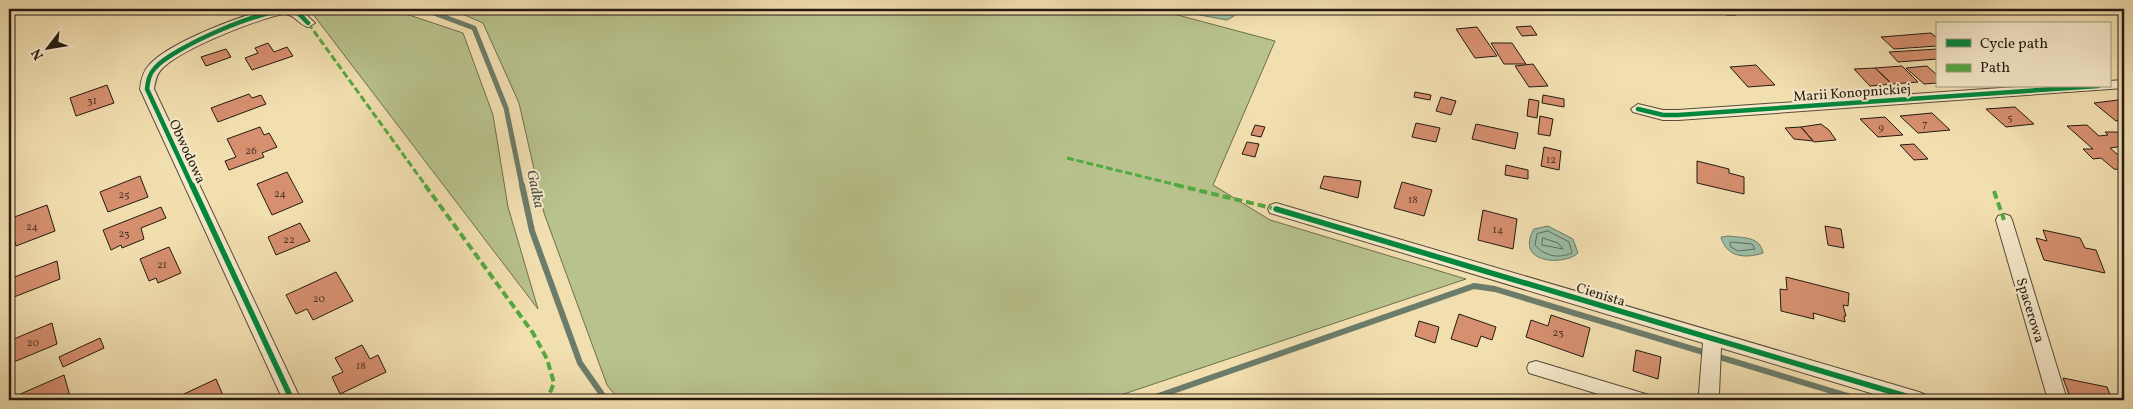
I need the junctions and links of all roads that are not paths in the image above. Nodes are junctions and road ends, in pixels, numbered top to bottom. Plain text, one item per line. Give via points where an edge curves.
1 (308, 23) dead end
2 (2124, 84) edge
3 (2110, 86) edge
4 (2069, 88) edge
5 (1638, 109) dead end
6 (1276, 209) dead end
7 (2004, 220) dead end
8 (1712, 339) junction
9 (1536, 368) dead end
10 (292, 400) edge
11 (1642, 400) edge
12 (1706, 400) edge
13 (1919, 400) edge
14 (2058, 400) edge

1 - 10 street, Obwodowa via 287,10 250,18 180,50 158,64 148,76 147,89
2 - 3 street
4 - 5 street, Marii Konopnickiej via 1678,115
6 - 8 street, Cienista
7 - 14 street, Spacerowa
8 - 12 street
8 - 13 street, Cienista
9 - 11 street

